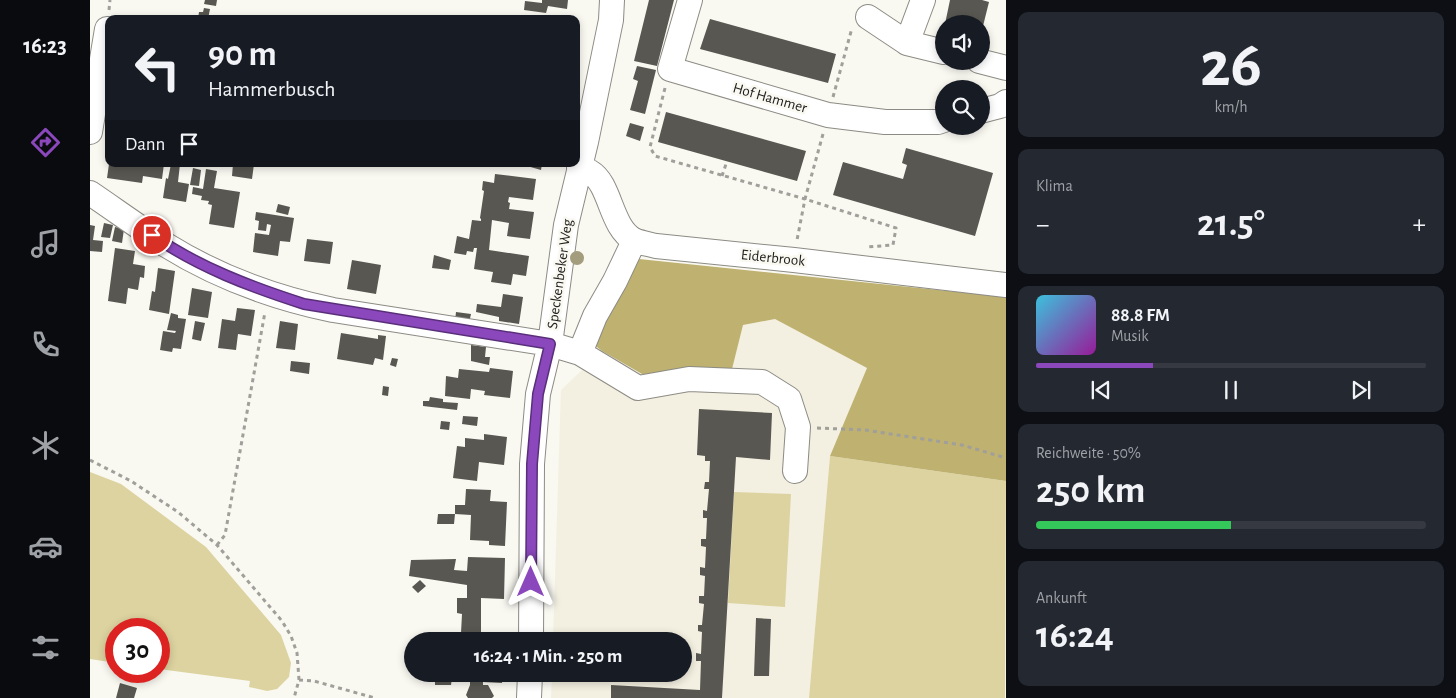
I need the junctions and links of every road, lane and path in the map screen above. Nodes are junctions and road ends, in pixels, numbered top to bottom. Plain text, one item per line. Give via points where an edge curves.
1 (612, 0) edge
2 (690, 0) edge
3 (923, 0) edge
4 (861, 19) joint
5 (907, 43) junction
6 (105, 46) edge
7 (935, 50) edge
8 (990, 64) edge
9 (1006, 68) edge
10 (670, 69) junction
11 (1006, 102) edge
12 (990, 109) edge
13 (828, 115) junction
14 (935, 122) edge
15 (90, 132) edge
16 (727, 161) dead end
17 (580, 164) edge
18 (579, 168) joint
19 (722, 176) junction
20 (90, 192) edge
21 (806, 199) junction
22 (634, 241) junction
23 (865, 247) dead end
24 (794, 260) junction
25 (1006, 285) edge
26 (268, 292) junction
27 (550, 344) junction
28 (580, 353) junction
29 (798, 427) junction
30 (1006, 458) edge
31 (90, 460) edge
32 (795, 471) dead end
33 (217, 545) junction
34 (531, 632) edge
35 (299, 680) junction
36 (530, 682) edge
37 (294, 698) edge
38 (375, 698) edge
39 (529, 698) edge

1 - 17 street, Speckenbeker Weg via 611,20
2 - 10 street
3 - 5 street
4 - 5 street
4 - 13 path
5 - 7 street
6 - 15 street
8 - 9 street
10 - 13 street, Hof Hammer
10 - 19 path via 650,147 655,156
11 - 12 street
13 - 14 street, Hof Hammer via 885,122
13 - 21 path
16 - 19 path
18 - 22 street via 591,172 600,183 618,224
18 - 27 street, Speckenbeker Weg via 566,225
19 - 21 path
20 - 26 street via 167,245 216,271
21 - 23 path via 896,228 893,246
21 - 24 path
22 - 24 street, Eiderbrook
22 - 28 street via 595,316
24 - 25 street, Eiderbrook
26 - 27 street via 333,310
26 - 33 path via 225,535
27 - 28 street
27 - 34 street, Speckenbeker Weg via 538,394 532,464
28 - 29 street via 638,388 689,379 762,382 789,399
29 - 30 path via 865,430 962,445
29 - 32 street
31 - 33 path via 131,481 178,512
33 - 35 path via 282,621 297,653
35 - 37 path
35 - 38 path
36 - 39 street

